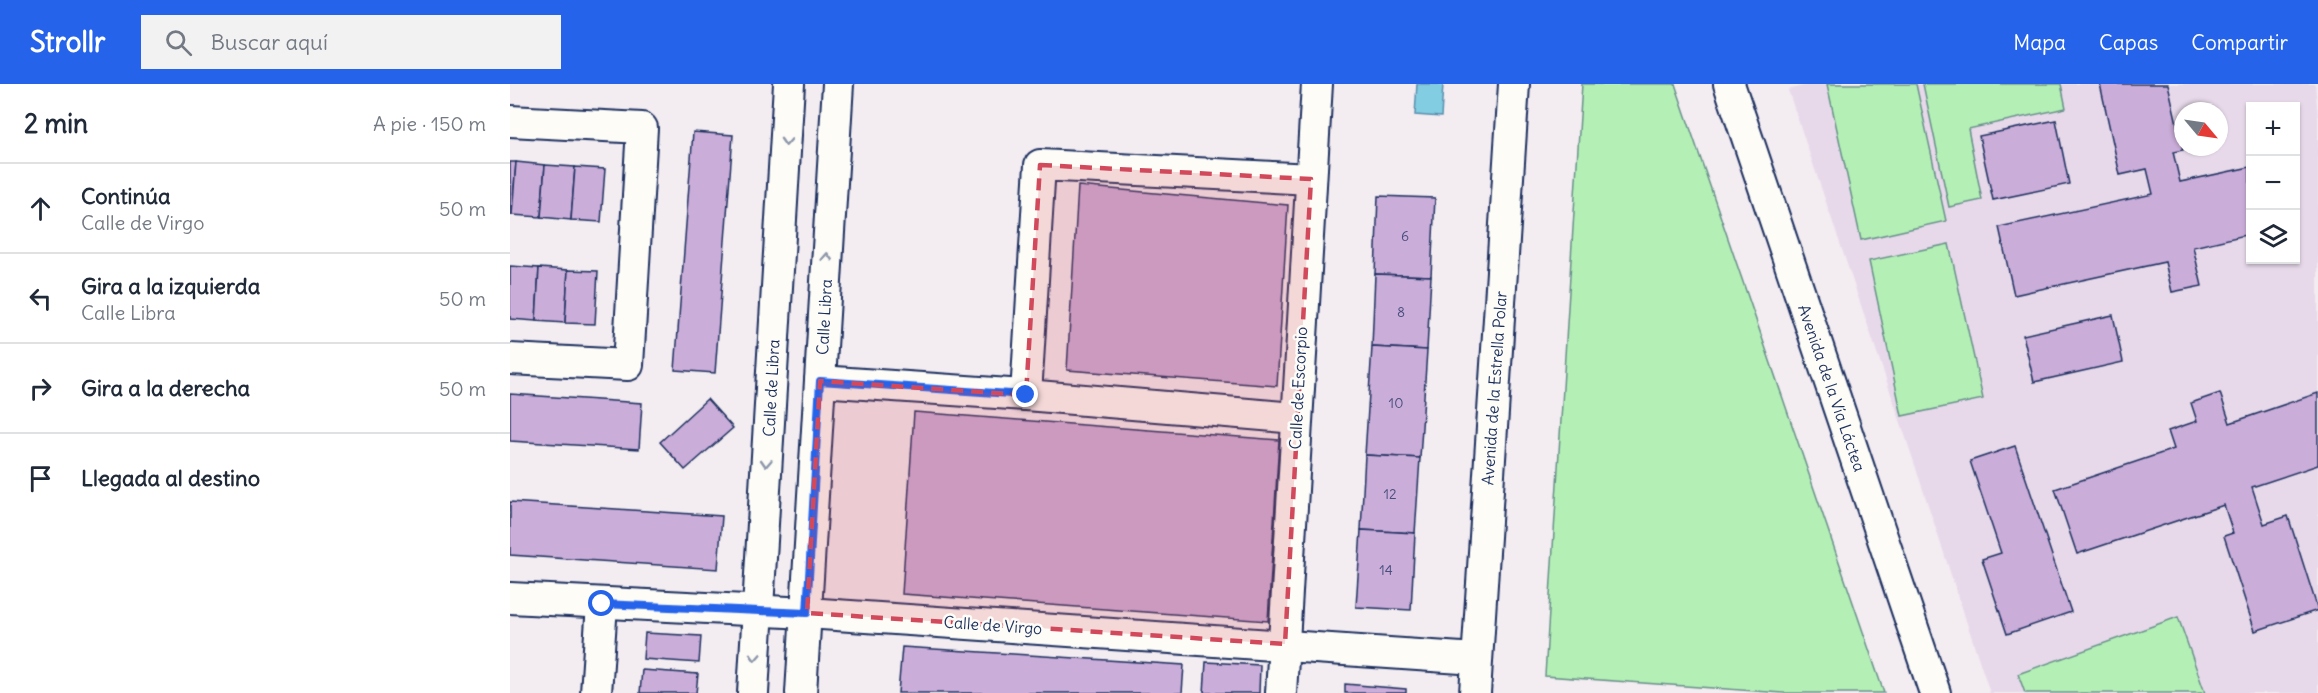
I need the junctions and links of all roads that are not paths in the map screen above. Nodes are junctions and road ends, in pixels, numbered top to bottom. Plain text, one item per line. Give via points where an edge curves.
1 (789, 84) edge
2 (838, 84) edge
3 (1317, 84) edge
4 (1514, 84) edge
5 (1729, 84) edge
6 (510, 122) edge
7 (1311, 179) junction
8 (510, 359) edge
9 (820, 381) junction
10 (1026, 395) junction
11 (1296, 418) junction
12 (510, 598) edge
13 (602, 604) junction
14 (757, 610) junction
15 (807, 613) junction
16 (1285, 644) junction
17 (1476, 659) junction
18 (596, 693) edge
19 (753, 693) edge
20 (801, 693) edge
21 (1281, 693) edge
22 (1475, 693) edge
23 (1935, 693) edge

1 -> 14 street, Calle de Libra
9 -> 2 street, Calle Libra
3 - 7 street, Calle de Escorpio
4 - 17 street, Avenida de la Estrella Polar
5 - 23 street, Avenida de la Vía Láctea
6 - 8 street via 642,128 628,365
7 - 10 street via 1040,165
7 - 11 street, Calle de Escorpio
9 - 10 street
9 - 15 street, Calle Libra
10 - 11 street
11 - 16 street, Calle de Escorpio
12 - 13 street, Calle de Virgo
13 - 14 street, Calle de Virgo
13 - 18 street
14 - 15 street, Calle de Virgo
14 -> 19 street, Calle de Libra
15 - 16 street, Calle de Virgo
15 - 20 street, Calle Libra
16 - 17 street, Calle de Virgo
16 - 21 street, Calle de Escorpio
17 - 22 street, Avenida de la Estrella Polar

